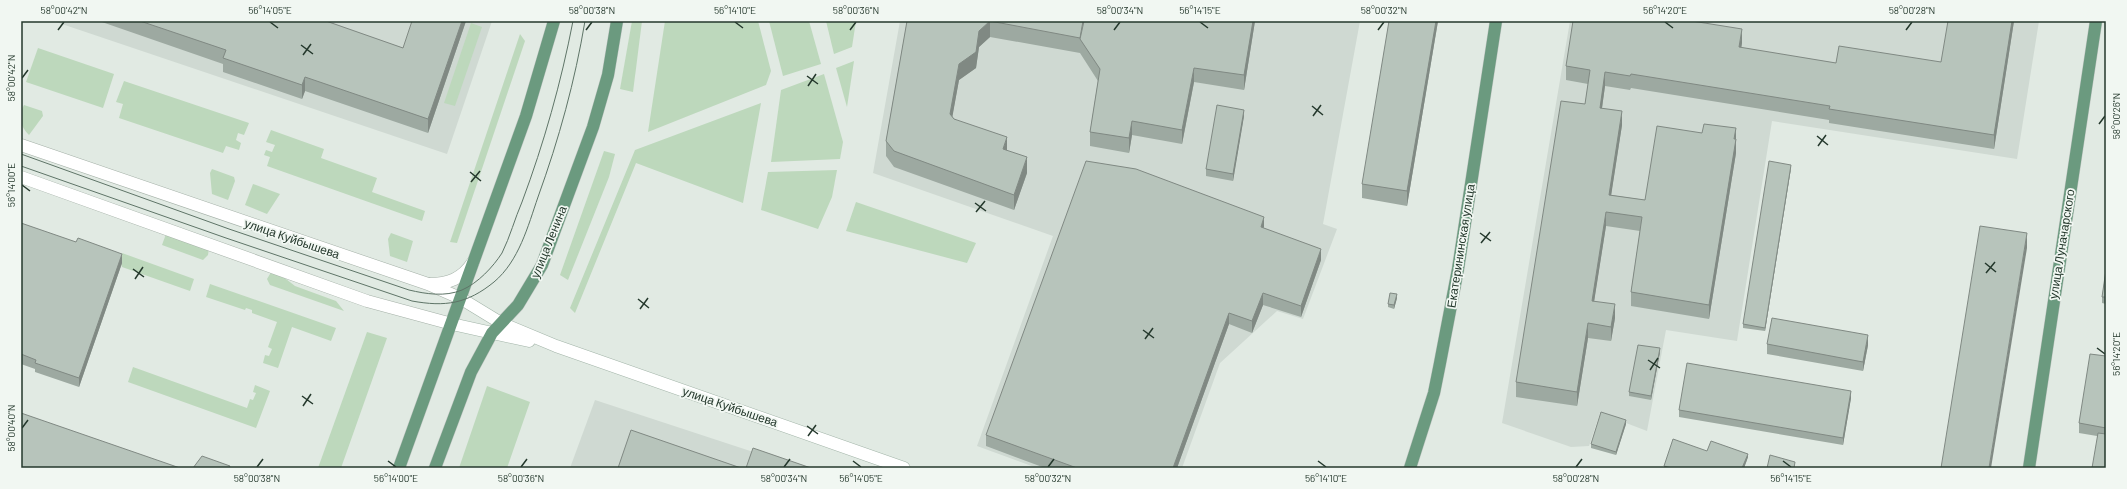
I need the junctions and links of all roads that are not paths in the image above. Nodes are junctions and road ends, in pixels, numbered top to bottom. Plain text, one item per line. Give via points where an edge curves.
1 (554, 21) edge
2 (617, 21) edge
3 (1496, 21) edge
4 (2096, 21) edge
5 (21, 145) edge
6 (21, 177) edge
7 (474, 260) junction
8 (428, 284) junction
9 (460, 298) junction
10 (501, 323) junction
11 (452, 324) junction
12 (492, 333) junction
13 (556, 346) junction
14 (399, 468) edge
15 (435, 468) edge
16 (904, 468) edge
17 (1410, 468) edge
18 (2029, 468) edge

1 - 7 main road via 526,116
2 - 10 main road, улица Ленина via 608,75 593,127 542,265 518,305
3 - 17 main road, Екатерининская улица via 1458,269 1440,363 1434,394
4 - 18 main road, улица Луначарского
5 - 8 street, улица Куйбышева
6 - 11 street, улица Куйбышева via 367,301
7 - 8 street via 467,270 454,280
7 - 9 main road
8 - 9 street, улица Куйбышева
9 - 10 street, улица Куйбышева
9 - 11 main road
10 - 12 main road, улица Ленина
10 - 13 street, улица Куйбышева
11 - 12 street, улица Куйбышева
11 - 14 main road
12 - 13 street, улица Куйбышева
12 - 15 main road, улица Ленина via 463,390
13 - 16 street, улица Куйбышева

